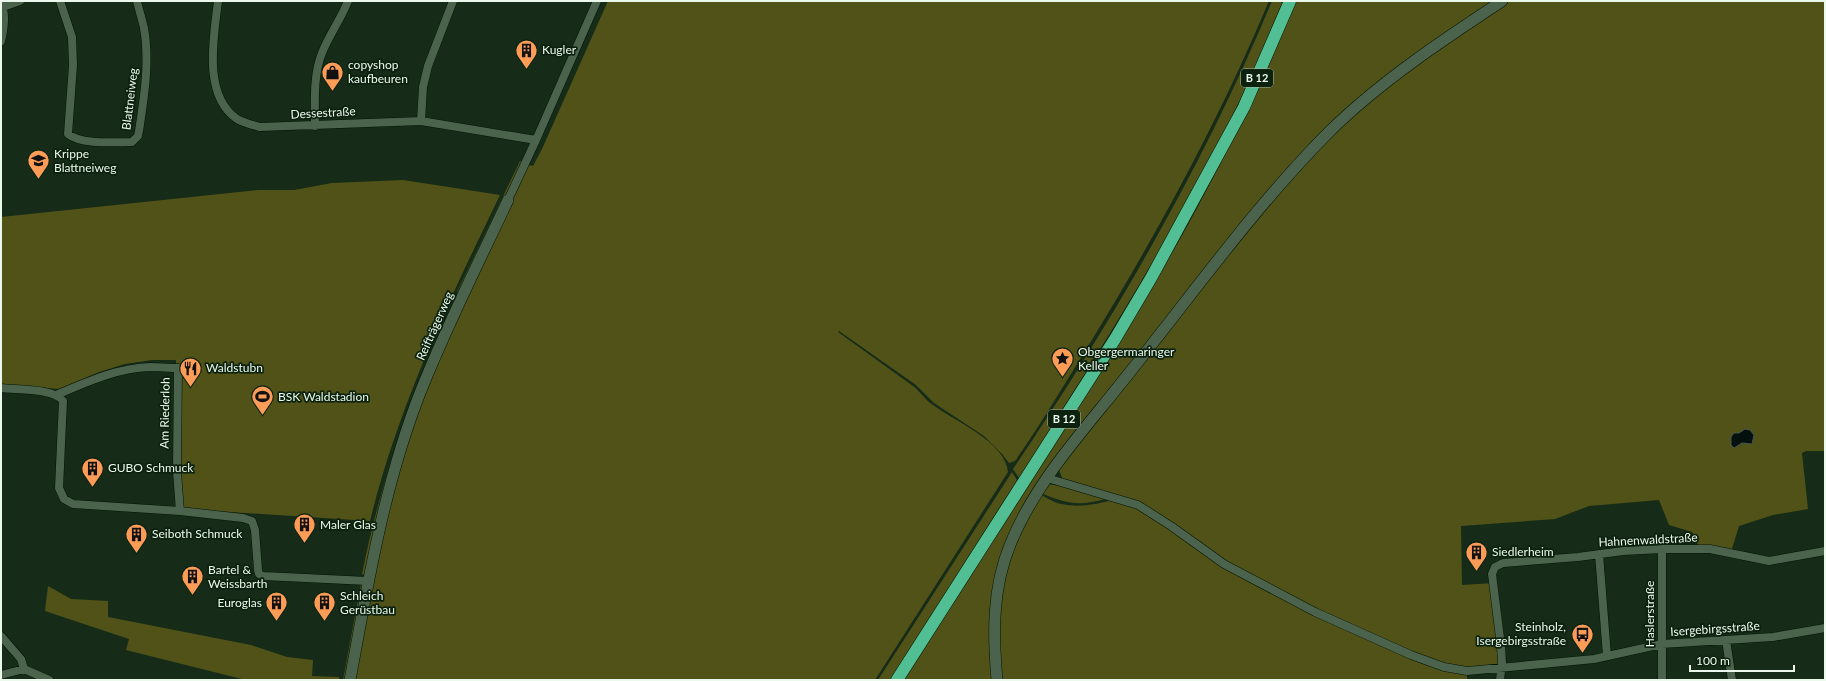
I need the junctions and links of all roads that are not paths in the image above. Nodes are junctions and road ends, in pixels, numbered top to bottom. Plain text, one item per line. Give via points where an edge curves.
1 (20, 1) edge
2 (60, 1) edge
3 (137, 1) edge
4 (218, 1) edge
5 (348, 1) edge
6 (453, 1) edge
7 (597, 1) edge
8 (1290, 1) edge
9 (1502, 1) edge
10 (2, 5) edge
11 (1, 41) edge
12 (421, 121) junction
13 (315, 126) junction
14 (536, 140) junction
15 (508, 200) joint
16 (1, 388) edge
17 (56, 395) junction
18 (1048, 478) junction
19 (180, 511) junction
20 (1662, 549) junction
21 (1825, 551) edge
22 (1599, 554) junction
23 (368, 581) junction
24 (1825, 628) edge
25 (1, 636) edge
26 (1726, 640) junction
27 (1662, 644) junction
28 (1607, 656) junction
29 (24, 669) junction
30 (1501, 669) junction
31 (4, 676) edge
32 (49, 680) edge
33 (350, 680) edge
34 (897, 680) edge
35 (997, 680) edge
36 (1500, 680) edge
37 (1662, 680) edge
38 (1732, 680) edge

1 - 10 street
2 - 3 street, Blattneiweg via 72,37 68,134 74,139 84,141 132,142 139,132 147,56
4 - 13 street, Dessestraße via 212,68 216,89 225,106 236,118 260,127
5 - 13 street via 328,39 318,66
6 - 12 street via 428,66 423,86
7 - 14 street, Reifträgerweg
8 - 34 highway, B 12 via 1244,107 1151,278 1115,339
9 - 18 main road via 1375,91 1332,129 1237,237
10 - 11 street
12 - 13 street, Dessestraße
12 - 14 street, Dessestraße
14 - 15 street, Reifträgerweg
15 - 23 main road, Reifträgerweg via 420,394 387,497
16 - 17 street
17 - 19 street via 63,401 59,488 64,499 74,504
17 - 19 street, Am Riederloh via 100,376 124,370 150,367 178,368 177,472
18 - 30 street, Isergebirgsstraße via 1138,505 1224,564 1315,612 1411,656 1444,667 1467,671
18 - 35 main road via 1025,512 1000,575 993,640
19 - 23 street via 252,521 258,570 263,576
20 - 21 street, Hahnenwaldstraße via 1710,549 1769,561
20 - 22 street, Hahnenwaldstraße via 1623,550
20 - 27 street, Haslerstraße
22 - 28 street
22 - 30 street, Hahnenwaldstraße via 1503,563 1494,567 1492,574 1501,646
23 - 33 main road, Reifträgerweg
24 - 26 street, Isergebirgsstraße
25 - 29 street via 22,659
26 - 27 street, Isergebirgsstraße
26 - 38 street
27 - 28 street, Isergebirgsstraße
27 - 37 street, Haslerstraße
28 - 30 street, Isergebirgsstraße
29 - 31 street
29 - 32 street
30 - 36 street

